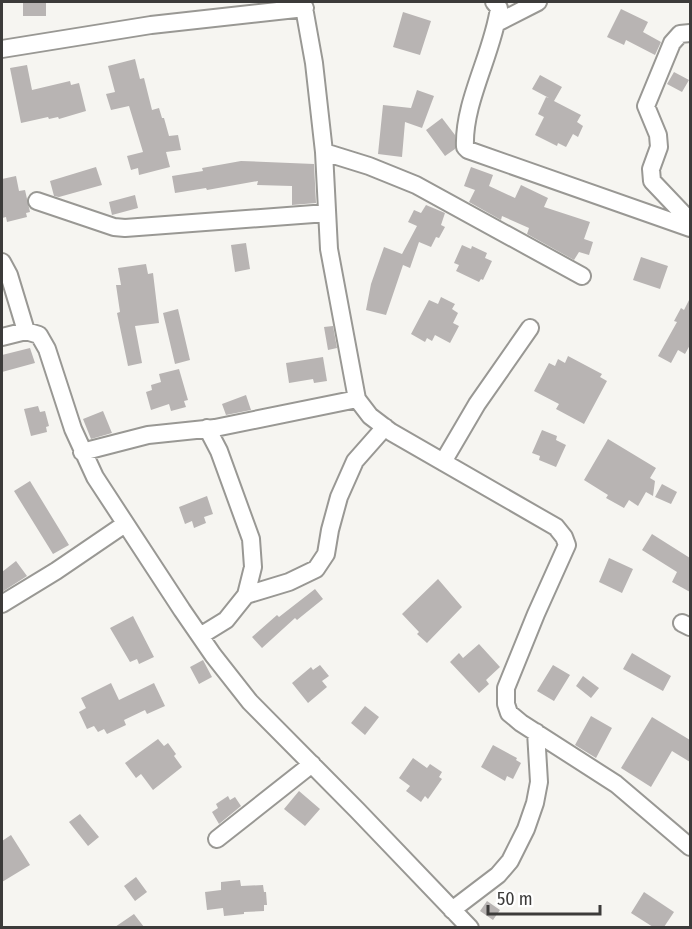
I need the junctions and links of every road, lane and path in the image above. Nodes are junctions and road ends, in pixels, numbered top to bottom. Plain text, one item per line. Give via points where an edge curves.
1 (494, 2) edge
2 (538, 2) edge
3 (304, 5) edge
4 (497, 23) junction
5 (690, 33) edge
6 (2, 50) edge
7 (324, 152) junction
8 (37, 201) dead end
9 (327, 213) junction
10 (690, 221) edge
11 (690, 228) edge
12 (2, 262) edge
13 (582, 276) dead end
14 (530, 328) dead end
15 (26, 331) junction
16 (2, 337) edge
17 (357, 399) junction
18 (385, 427) junction
19 (207, 428) junction
20 (82, 452) junction
21 (443, 462) junction
22 (125, 524) junction
23 (246, 595) junction
24 (3, 601) edge
25 (200, 636) junction
26 (536, 732) junction
27 (312, 764) junction
28 (217, 839) dead end
29 (690, 847) edge
30 (452, 910) junction
31 (470, 927) edge

1 - 4 street via 499,8
2 - 4 street
3 - 6 street
3 - 7 street
4 - 11 street via 474,93 465,147
5 - 10 street via 680,34 672,43 646,106 659,147 651,169 652,181
7 - 9 street
7 - 13 street via 416,185
8 - 9 street via 125,228
9 - 17 street via 329,249
12 - 15 street
14 - 21 street via 477,404
15 - 16 street
15 - 20 street via 39,335 47,349
17 - 18 street
17 - 19 street
18 - 21 street
18 - 23 street via 355,461 339,497 326,554 316,569
19 - 20 street via 148,435
19 - 23 street via 251,539 252,567
20 - 22 street
21 - 26 street via 556,527 567,545 506,688 509,713
22 - 24 street via 56,572
22 - 25 street
23 - 25 street via 226,620
25 - 27 street via 250,702
26 - 29 street via 616,784
26 - 30 street via 539,782 526,829 498,875
27 - 28 street
27 - 30 street
30 - 31 street

